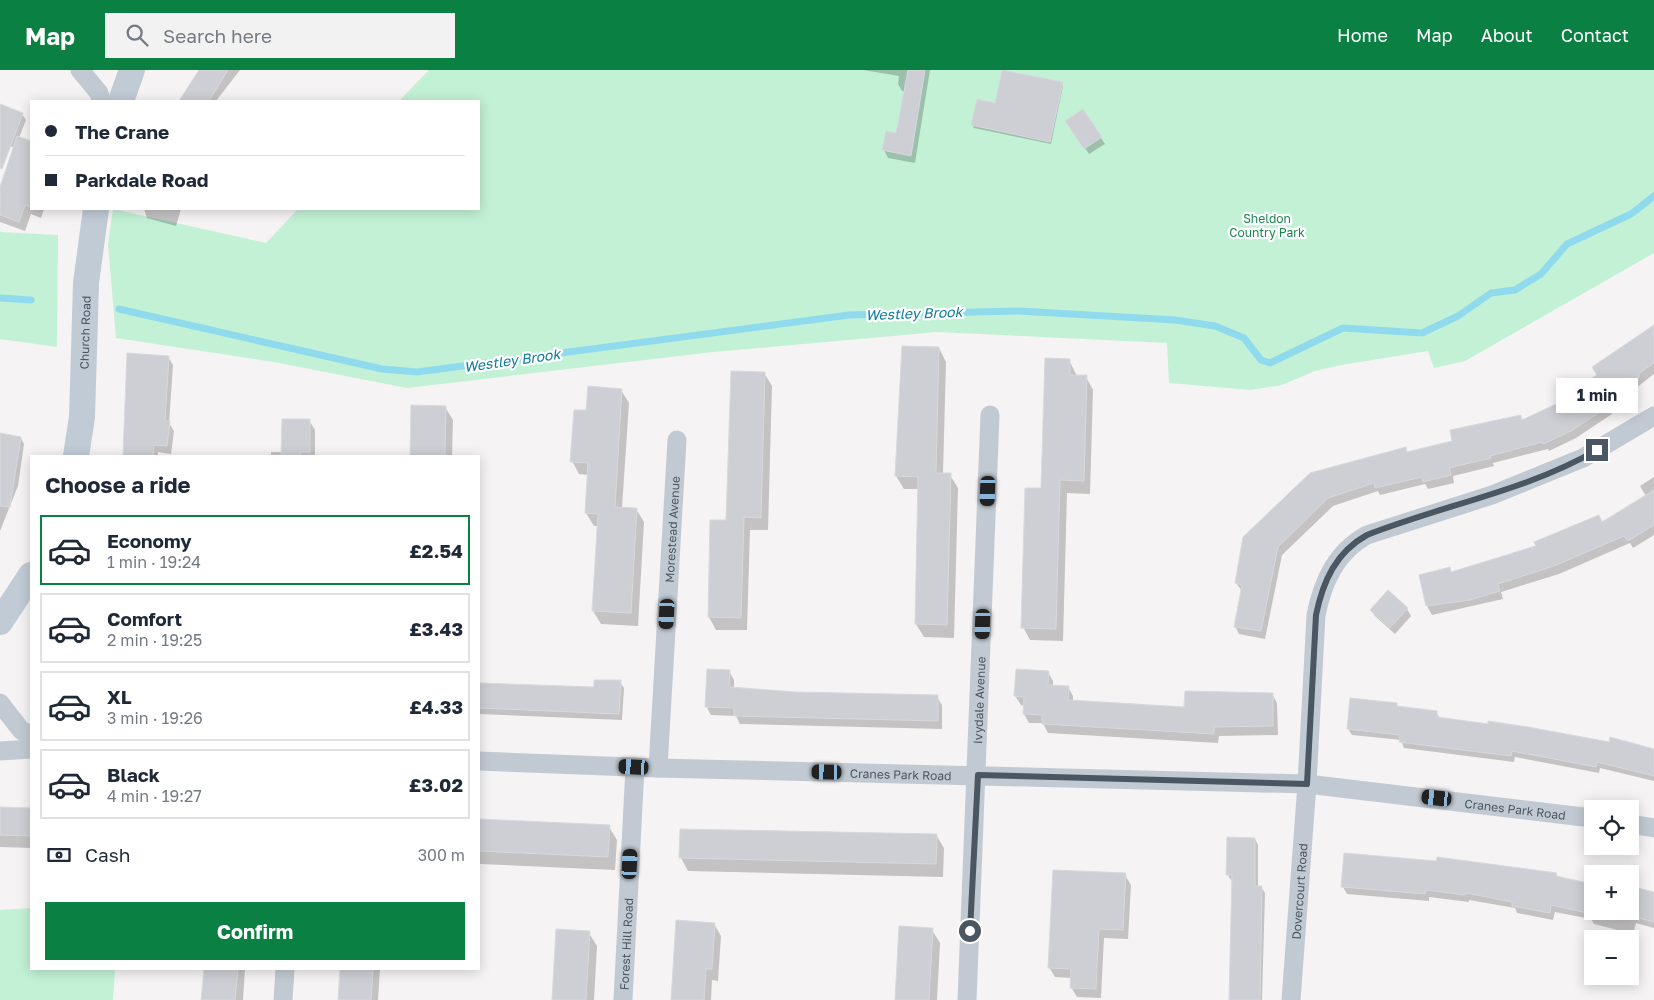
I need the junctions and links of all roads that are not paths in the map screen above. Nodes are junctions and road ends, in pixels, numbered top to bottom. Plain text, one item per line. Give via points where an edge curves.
1 (80, 70) edge
2 (132, 70) edge
3 (101, 100) edge
4 (121, 100) edge
5 (96, 210) edge
6 (990, 415) dead end
7 (1654, 416) edge
8 (677, 440) dead end
9 (76, 455) edge
10 (30, 577) edge
11 (0, 622) edge
12 (0, 703) edge
13 (30, 735) edge
14 (30, 749) edge
15 (0, 751) edge
16 (480, 760) edge
17 (634, 767) junction
18 (658, 768) junction
19 (978, 775) junction
20 (1307, 784) junction
21 (1584, 817) edge
22 (1639, 826) edge
23 (1654, 828) edge
24 (285, 970) edge
25 (283, 1000) edge
26 (623, 1000) edge
27 (967, 1000) edge
28 (1291, 1000) edge

1 - 3 street via 99,92
2 - 4 street
5 - 9 street, Church Road via 86,283 82,417
6 - 19 street, Ivydale Avenue
7 - 20 street, Dovercourt Road via 1582,458 1492,495 1367,535 1341,554 1321,591 1316,615
8 - 18 street, Morestead Avenue
10 - 11 street
12 - 13 street via 21,730
14 - 15 street
16 - 17 street, Cranes Park Road
17 - 18 street, Cranes Park Road
17 - 26 street, Forest Hill Road
18 - 19 street, Cranes Park Road
19 - 20 street, Cranes Park Road
19 - 27 street, Ivydale Avenue
20 - 21 street, Cranes Park Road
20 - 28 street, Dovercourt Road
22 - 23 street
24 - 25 street

